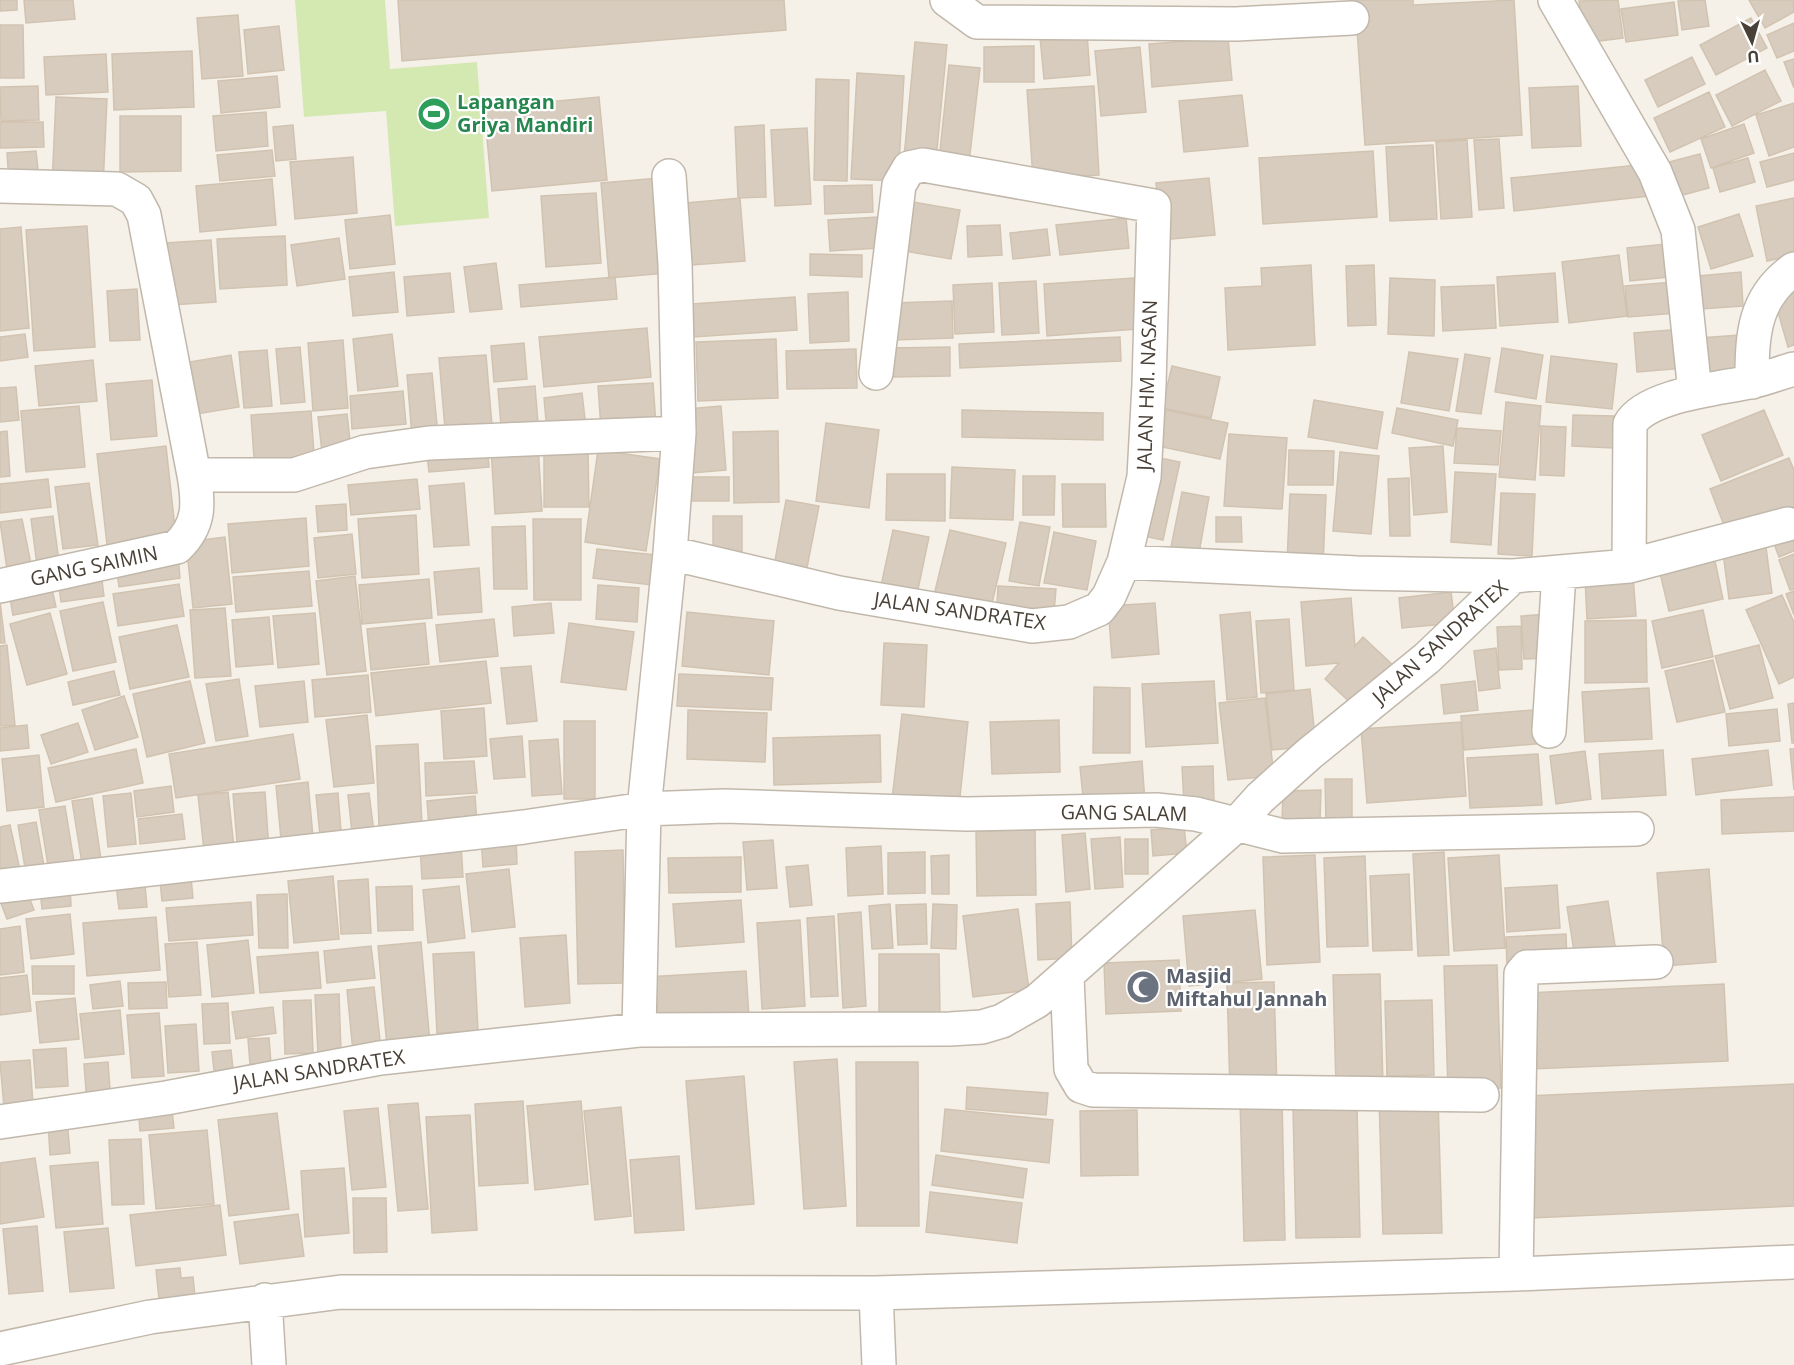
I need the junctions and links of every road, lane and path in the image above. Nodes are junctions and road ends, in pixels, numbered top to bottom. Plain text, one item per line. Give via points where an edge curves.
1 (947, 0) edge
2 (1050, 0) edge
3 (1555, 0) edge
4 (1206, 12) edge
5 (1352, 18) dead end
6 (1078, 23) junction
7 (669, 176) dead end
8 (0, 186) edge
9 (1794, 269) edge
10 (1794, 369) edge
11 (876, 373) dead end
12 (1752, 382) junction
13 (1695, 392) junction
14 (679, 434) junction
15 (194, 475) junction
16 (1788, 524) dead end
17 (670, 553) junction
18 (1124, 562) junction
19 (1629, 566) junction
20 (1559, 573) junction
21 (1513, 576) junction
22 (0, 586) edge
23 (1550, 731) dead end
24 (644, 808) junction
25 (1236, 824) junction
26 (1637, 829) dead end
27 (0, 886) edge
28 (1656, 962) dead end
29 (1067, 977) junction
30 (639, 1030) junction
31 (1482, 1095) dead end
32 (0, 1122) edge
33 (1794, 1262) edge
34 (1516, 1274) junction
35 (876, 1293) junction
36 (265, 1300) junction
37 (11, 1354) edge
38 (269, 1365) edge
39 (879, 1365) edge

1 - 6 street via 977,22
2 - 6 street
3 - 13 street via 1655,172 1678,230
4 - 5 street
4 - 6 street
7 - 14 street
8 - 15 street, GANG SAIMIN via 117,189 136,200 144,215
9 - 12 street via 1765,301 1756,318
10 - 12 street
11 - 18 street, JALAN HM. NASAN via 899,185 909,168 923,165 1154,206 1144,477
12 - 13 street
13 - 19 street via 1644,409 1636,413 1630,424
14 - 15 street via 387,447 313,471 280,477
14 - 17 street
15 - 22 street, GANG SAIMIN via 199,503 197,519 177,547
16 - 19 street
17 - 18 street, JALAN SANDRATEX via 839,594 1032,626 1069,622 1099,609
17 - 24 street
18 - 21 street, JALAN SANDRATEX
19 - 20 street
20 - 21 street
20 - 23 street
21 - 25 street, JALAN SANDRATEX via 1427,658 1309,754
24 - 25 street, GANG SALAM via 724,806 967,814 1156,810
24 - 27 street, GANG SALAM via 524,827
24 - 30 street
25 - 26 street, GANG SALAM via 1283,836
25 - 29 street, JALAN SANDRATEX
28 - 34 street via 1527,968 1521,974
29 - 30 street, JALAN SANDRATEX via 1021,1012 982,1026
29 - 31 street via 1071,1069 1081,1086 1093,1090
30 - 32 street, JALAN SANDRATEX via 380,1058 166,1098
33 - 34 street
34 - 35 street
35 - 36 street via 385,1290
35 - 39 street
36 - 37 street via 150,1317
36 - 38 street

